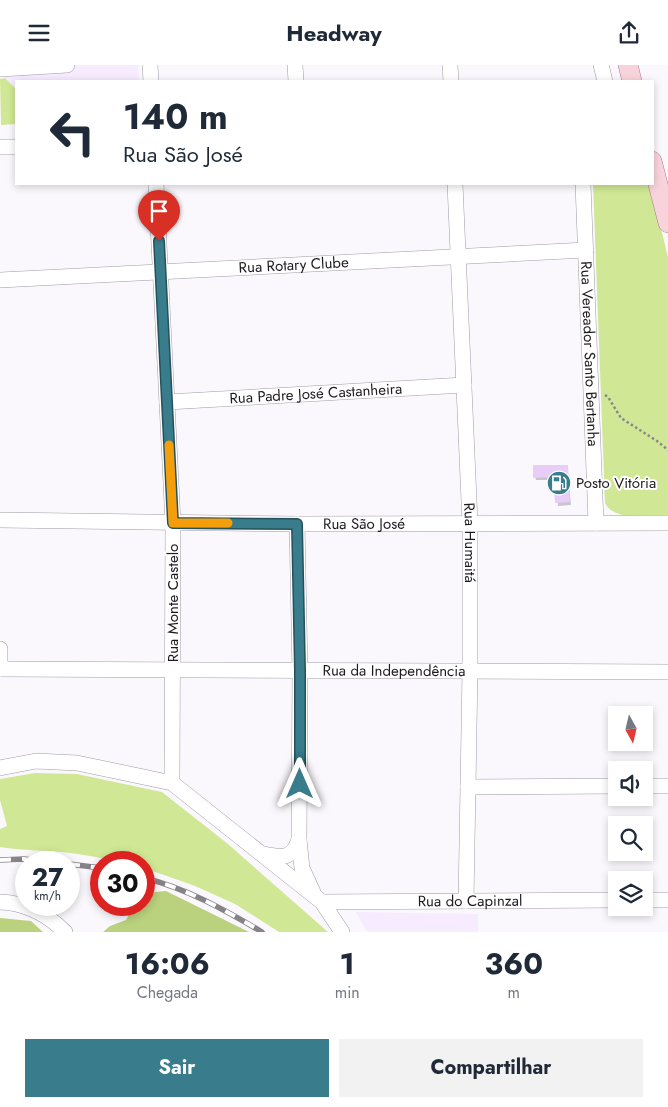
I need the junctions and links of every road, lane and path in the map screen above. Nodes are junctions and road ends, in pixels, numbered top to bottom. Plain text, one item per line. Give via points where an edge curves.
1 (68, 65) edge
2 (150, 65) edge
3 (295, 65) edge
4 (450, 65) edge
5 (601, 65) edge
6 (628, 65) edge
7 (0, 69) edge
8 (151, 80) edge
9 (296, 80) edge
10 (451, 80) edge
11 (605, 80) edge
12 (632, 80) edge
13 (0, 147) edge
14 (15, 147) edge
15 (654, 169) edge
16 (156, 185) edge
17 (455, 185) edge
18 (583, 185) edge
19 (668, 223) edge
20 (586, 250) junction
21 (458, 256) junction
22 (161, 272) junction
23 (0, 280) edge
24 (464, 385) junction
25 (591, 389) junction
26 (167, 402) junction
27 (668, 450) edge
28 (0, 520) edge
29 (173, 523) junction
30 (470, 523) junction
31 (596, 523) junction
32 (668, 523) edge
33 (297, 524) junction
34 (0, 649) edge
35 (0, 669) edge
36 (173, 671) junction
37 (300, 671) junction
38 (470, 671) junction
39 (668, 672) edge
40 (0, 768) edge
41 (172, 783) junction
42 (608, 786) edge
43 (653, 786) edge
44 (668, 786) edge
45 (468, 787) junction
46 (299, 840) junction
47 (263, 855) junction
48 (319, 899) junction
49 (608, 900) edge
50 (653, 900) edge
51 (668, 900) edge
52 (466, 901) junction
53 (0, 902) edge
54 (65, 932) edge
55 (342, 932) edge

1 - 7 street
2 - 8 street
3 - 9 street
4 - 10 street
5 - 11 street
6 - 12 main road
13 - 14 street
15 - 19 main road
16 - 22 street, Rua Monte Castelo
17 - 21 street, Rua Humaitá
18 - 20 street, Rua Vereador Santo Bertanha
20 - 21 street, Rua Rotary Clube
20 - 25 street, Rua Vereador Santo Bertanha
21 - 22 street, Rua Rotary Clube
21 - 24 street, Rua Humaitá
22 - 23 street, Rua Rotary Clube
22 - 26 street, Rua Monte Castelo
24 - 26 street, Rua Padre José Castanheira
24 - 30 street, Rua Humaitá
25 - 27 path via 608,397 621,418
25 - 31 street, Rua Vereador Santo Bertanha
26 - 29 street, Rua Monte Castelo
28 - 29 street, Rua São José
29 - 33 street, Rua São José
29 - 36 street, Rua Monte Castelo
30 - 31 street, Rua São José
30 - 33 street, Rua São José
30 - 38 street, Rua Humaitá
31 - 32 street, Rua São José
33 - 37 street
34 - 35 street
35 - 36 street, Rua da Independência
36 - 37 street, Rua da Independência
36 - 41 street, Rua Monte Castelo
37 - 38 street, Rua da Independência
37 - 46 street
38 - 39 street, Rua da Independência
38 - 45 street, Rua Humaitá
40 - 41 street via 36,761 77,763
41 - 47 street
42 - 45 street
43 - 44 street
45 - 52 street, Rua Humaitá
46 - 47 street via 295,851 289,855
46 - 48 street via 302,869
47 - 48 street
48 - 52 street, Rua do Capinzal
48 - 55 street
49 - 52 street, Rua do Capinzal
50 - 51 street
53 - 54 street via 29,907 51,917

